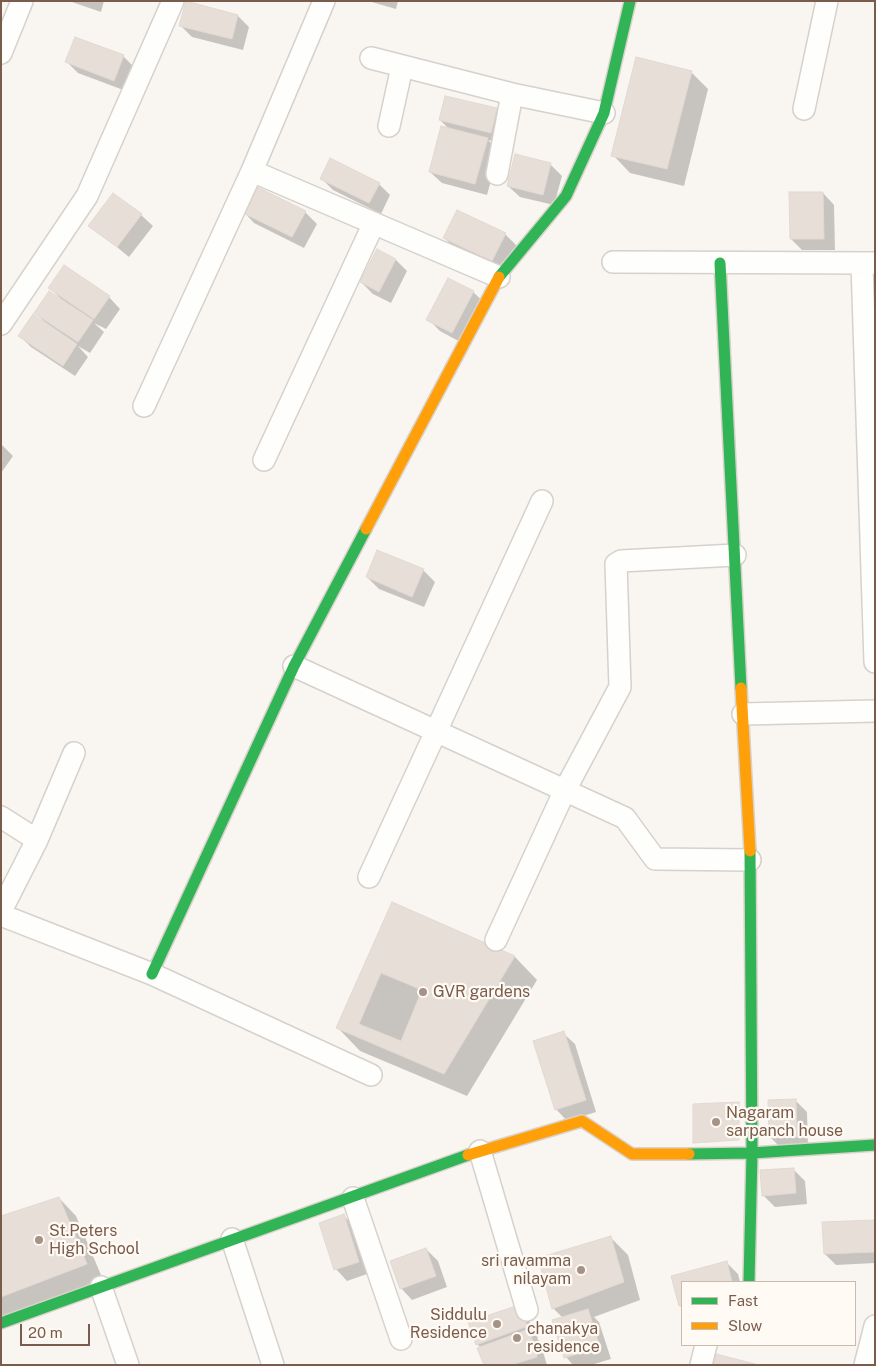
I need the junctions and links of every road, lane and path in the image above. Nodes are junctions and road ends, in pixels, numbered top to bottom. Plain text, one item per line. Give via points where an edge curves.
1 (22, 1) edge
2 (172, 1) edge
3 (324, 1) edge
4 (630, 1) edge
5 (827, 1) edge
6 (1, 53) edge
7 (371, 58) dead end
8 (402, 67) junction
9 (512, 94) junction
10 (804, 109) dead end
11 (604, 112) junction
12 (389, 126) dead end
13 (252, 171) junction
14 (497, 174) dead end
15 (374, 223) junction
16 (614, 262) dead end
17 (720, 263) junction
18 (868, 263) edge
19 (499, 278) junction
20 (1, 324) edge
21 (144, 406) dead end
22 (264, 460) dead end
23 (542, 501) dead end
24 (735, 555) junction
25 (875, 662) edge
26 (294, 666) junction
27 (875, 711) edge
28 (743, 714) junction
29 (436, 731) junction
30 (74, 753) dead end
31 (565, 790) junction
32 (1, 817) edge
33 (37, 840) junction
34 (750, 860) junction
35 (369, 877) dead end
36 (1, 911) edge
37 (1, 915) edge
38 (496, 940) dead end
39 (152, 974) junction
40 (371, 1075) dead end
41 (875, 1145) edge
42 (480, 1151) junction
43 (752, 1153) junction
44 (353, 1198) junction
45 (232, 1240) junction
46 (749, 1281) edge
47 (101, 1287) junction
48 (528, 1310) dead end
49 (1, 1323) edge
50 (875, 1326) edge
51 (401, 1339) dead end
52 (706, 1346) edge
53 (128, 1365) edge
54 (272, 1365) edge
55 (701, 1365) edge
56 (865, 1365) edge

1 - 6 street
2 - 20 street via 87,196
3 - 13 street
4 - 11 street
5 - 10 street
7 - 8 street
8 - 9 street
8 - 12 street
9 - 11 street
9 - 14 street
11 - 19 street via 566,196
13 - 15 street
13 - 21 street
15 - 19 street
15 - 22 street
16 - 17 street
17 - 18 street
17 - 24 street
18 - 25 street
19 - 26 street
23 - 29 street
24 - 28 street
24 - 31 street via 621,561 616,564 620,687
26 - 29 street
26 - 39 street
27 - 28 street
28 - 34 street
29 - 31 street
29 - 35 street
30 - 33 street
31 - 34 street via 625,818 655,858
31 - 38 street
32 - 33 street
33 - 36 street
34 - 43 street
37 - 39 street
39 - 40 street
41 - 43 street
42 - 43 street via 582,1122 632,1154
42 - 44 street
42 - 48 street
43 - 46 street
44 - 45 street
44 - 51 street
45 - 47 street
45 - 54 street
47 - 49 street
47 - 53 street
50 - 56 street
52 - 55 street

